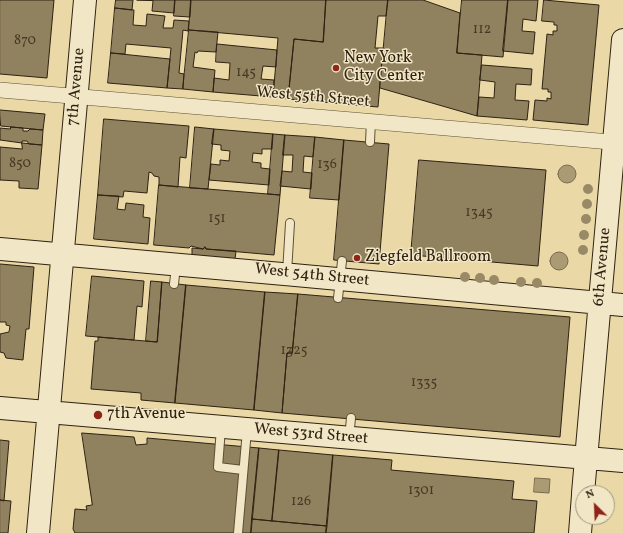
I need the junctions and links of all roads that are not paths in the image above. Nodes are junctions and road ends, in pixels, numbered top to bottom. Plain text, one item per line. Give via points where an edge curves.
1 (85, 0) edge
2 (623, 40) edge
3 (0, 90) edge
4 (76, 97) junction
5 (371, 121) junction
6 (370, 142) dead end
7 (618, 143) edge
8 (290, 223) dead end
9 (0, 249) edge
10 (64, 255) junction
11 (287, 274) junction
12 (600, 303) junction
13 (623, 305) edge
14 (0, 408) edge
15 (49, 412) junction
16 (221, 427) junction
17 (247, 429) junction
18 (586, 458) junction
19 (623, 461) edge
20 (243, 470) junction
21 (584, 485) edge
22 (38, 533) edge
23 (238, 533) edge

1 - 4 main road, 7th Avenue
2 - 7 main road, 6th Avenue
3 - 4 street, West 55th Street
4 - 5 street, West 55th Street
4 - 10 main road, 7th Avenue
5 - 6 lane
5 - 7 street, West 55th Street
7 - 12 main road, 6th Avenue
8 - 11 lane
9 - 10 main road, West 54th Street
10 - 11 main road, West 54th Street via 175,274
10 - 15 main road, 7th Avenue
11 - 12 main road, West 54th Street
12 - 13 main road, West 54th Street
12 - 18 main road, 6th Avenue
14 - 15 main road, West 53rd Street
15 - 16 main road, West 53rd Street
15 - 22 main road, 7th Avenue
16 - 17 main road, West 53rd Street
16 - 20 lane via 218,467
17 - 18 main road, West 53rd Street via 350,428
17 - 20 lane
18 - 19 main road, West 53rd Street
18 - 21 main road, 6th Avenue
20 - 23 lane

